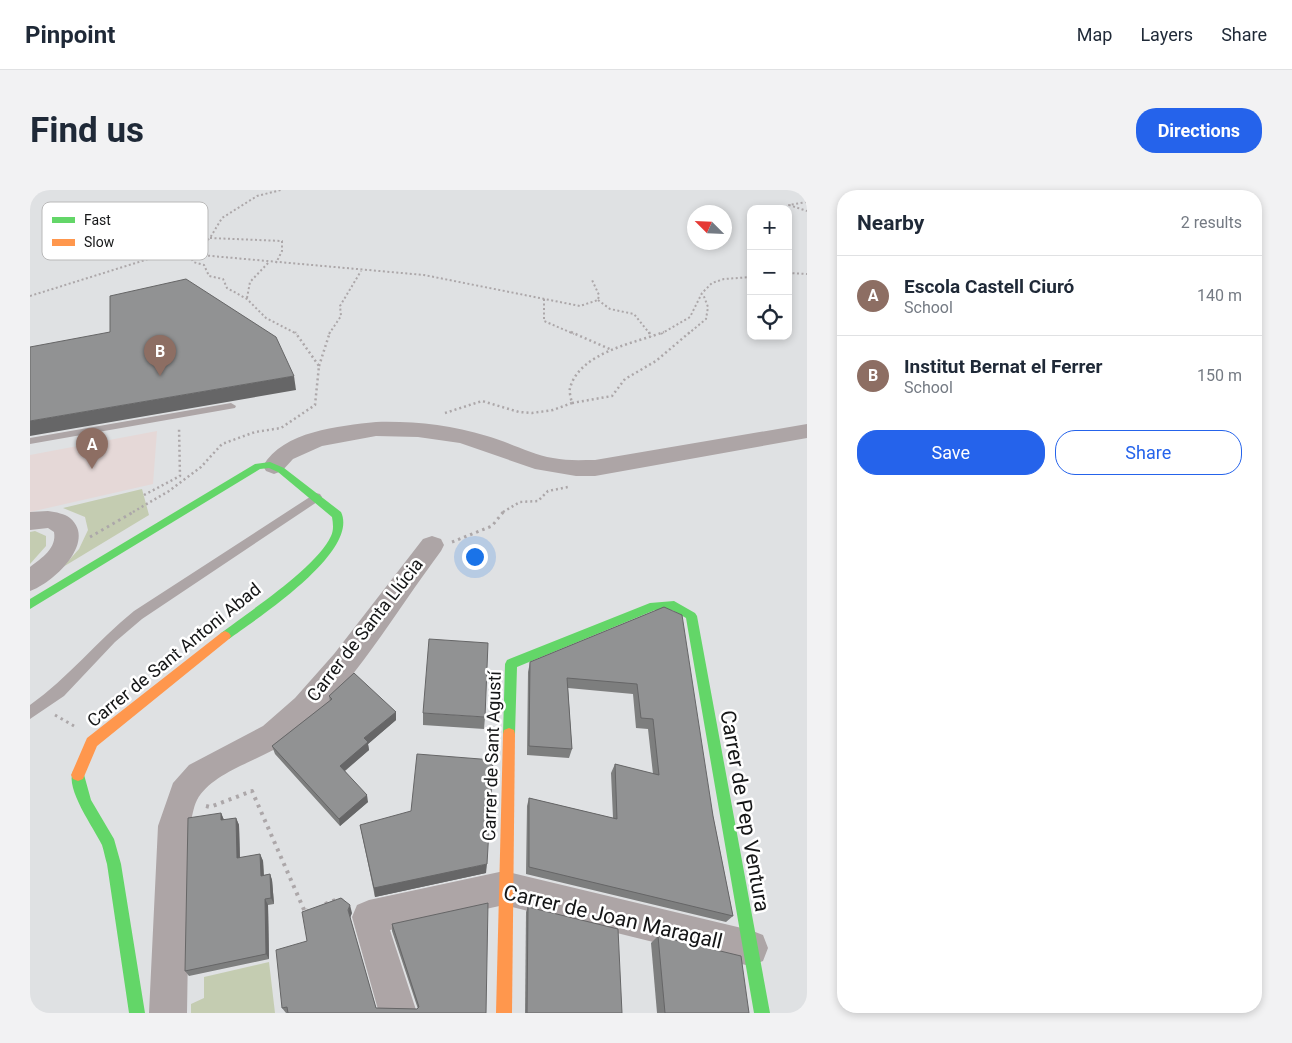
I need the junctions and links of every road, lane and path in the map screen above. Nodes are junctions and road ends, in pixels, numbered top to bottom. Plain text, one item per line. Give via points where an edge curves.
1 (281, 190) edge
2 (807, 202) edge
3 (807, 211) edge
4 (210, 238) joint
5 (208, 256) edge
6 (145, 260) edge
7 (269, 262) junction
8 (276, 263) junction
9 (361, 271) junction
10 (792, 273) edge
11 (807, 274) edge
12 (747, 277) edge
13 (592, 280) dead end
14 (702, 293) junction
15 (30, 296) edge
16 (247, 299) dead end
17 (544, 299) junction
18 (598, 300) junction
19 (651, 337) junction
20 (613, 350) junction
21 (319, 366) dead end
22 (572, 403) junction
23 (231, 406) dead end
24 (445, 413) dead end
25 (179, 415) junction
26 (807, 431) edge
27 (30, 441) edge
28 (274, 466) junction
29 (570, 487) dead end
30 (144, 494) dead end
31 (325, 500) junction
32 (30, 521) edge
33 (432, 545) joint
34 (30, 581) edge
35 (30, 605) edge
36 (691, 616) joint
37 (50, 712) dead end
38 (30, 713) edge
39 (92, 742) junction
40 (180, 801) junction
41 (504, 888) junction
42 (322, 905) edge
43 (313, 908) edge
44 (369, 917) junction
45 (750, 948) junction
46 (137, 1013) edge
47 (168, 1013) edge
48 (398, 1013) edge
49 (504, 1013) edge
50 (762, 1013) edge

1 - 4 path via 258,196 222,218
2 - 3 path via 789,205
4 - 8 path via 282,241 282,251
5 - 7 path
6 - 15 path
7 - 8 path
7 - 16 path via 256,272 246,288
8 - 9 path
9 - 17 path via 424,275
9 - 21 path via 340,306 340,316 332,324
10 - 11 path
12 - 14 path via 712,283
13 - 18 path
14 - 19 path via 690,317
14 - 22 path via 707,297 708,307 703,322 656,360 635,371 614,389 612,396
17 - 18 path via 580,306
17 - 20 path via 544,321
18 - 19 path via 610,309 634,314
19 - 20 path
20 - 22 path via 585,364 570,388
22 - 24 path via 560,410 522,412 484,401
23 - 25 lane
25 - 27 lane
25 - 30 path via 180,476
26 - 28 street via 595,468 563,468 462,436 394,428 351,432 303,444 276,459
28 - 31 street
28 - 35 street via 262,465 249,470
29 - 33 path via 548,491 538,501 520,502 506,509 492,526 456,542
31 - 38 lane via 138,615 110,638 59,692
31 - 39 street, Carrer de Sant Antoni Abad via 337,515 335,542
32 - 34 street via 51,518 62,522 67,529 67,537 60,554
33 - 40 street, Carrer de Santa Llúcia via 323,690 282,728 203,774 190,785
36 - 41 street, Carrer de Sant Agustí via 675,604 654,606 511,664
36 - 45 street, Carrer de Pep Ventura
37 - 39 path via 85,732
39 - 46 street, Carrer de Sant Antoni Abad via 78,774 85,802 109,844
40 - 43 path via 210,807 252,792 305,912
40 - 47 street, Carrer de Santa Llúcia via 174,826
41 - 44 street, Carrer de Joan Maragall
41 - 45 street, Carrer de Joan Maragall
41 - 49 street, Carrer de Sant Agustí
42 - 44 path via 338,899
44 - 48 street
45 - 50 street, Carrer de Pep Ventura

